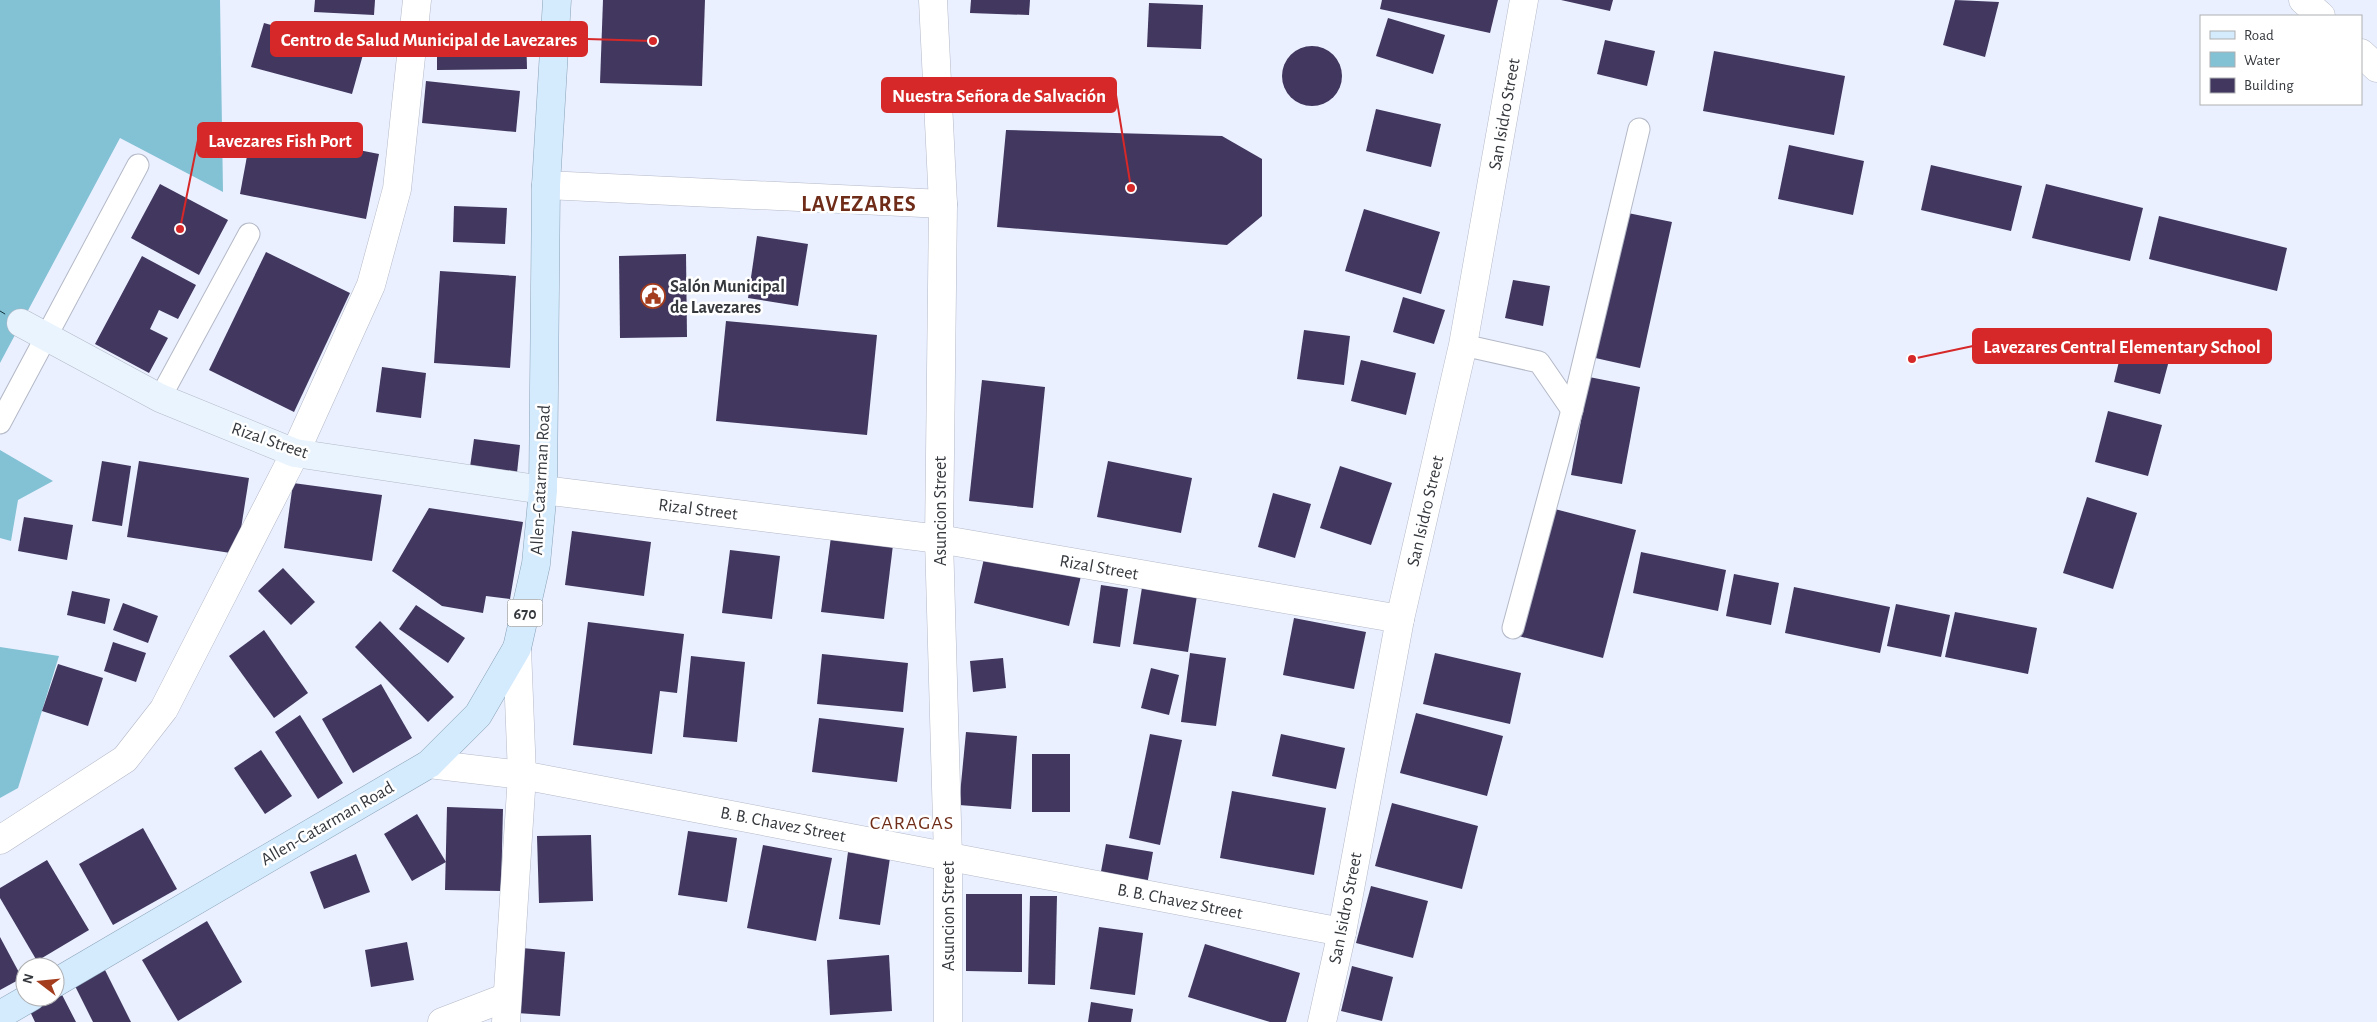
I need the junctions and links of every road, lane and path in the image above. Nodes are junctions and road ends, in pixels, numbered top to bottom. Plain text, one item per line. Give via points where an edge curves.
1 (417, 0) edge
2 (557, 0) edge
3 (933, 0) edge
4 (1524, 0) edge
5 (2303, 0) edge
6 (2320, 15) edge
7 (2362, 54) edge
8 (2377, 68) edge
9 (1639, 129) dead end
10 (138, 165) dead end
11 (546, 185) junction
12 (943, 204) junction
13 (249, 234) dead end
14 (21, 323) dead end
15 (47, 336) junction
16 (1463, 345) junction
17 (160, 398) junction
18 (1572, 410) junction
19 (0, 423) edge
20 (295, 453) junction
21 (543, 490) junction
22 (939, 539) junction
23 (1400, 619) junction
24 (1513, 628) dead end
25 (517, 648) junction
26 (429, 764) junction
27 (522, 775) junction
28 (0, 840) edge
29 (948, 856) junction
30 (1342, 932) junction
31 (65, 977) edge
32 (15, 1006) edge
33 (507, 1009) edge
34 (0, 1015) edge
35 (442, 1022) edge
36 (948, 1022) edge
37 (1322, 1022) edge

1 - 20 street via 396,189 371,285
2 - 11 main road, Allen-Catarman Road / 670
3 - 12 street, Asuncion Street
4 - 16 street, San Isidro Street
5 - 6 street
7 - 8 street
9 - 18 lane
10 - 15 lane
11 - 12 street
11 - 21 main road, Allen-Catarman Road / 670
12 - 22 street, Asuncion Street
13 - 17 lane
14 - 15 street, Rizal Street
15 - 17 street, Rizal Street
15 - 19 lane
16 - 18 lane via 1539,362
16 - 23 street, San Isidro Street
17 - 20 street, Rizal Street
18 - 24 lane
20 - 21 street, Rizal Street
20 - 28 street via 158,716 125,759
21 - 22 street, Rizal Street
21 - 25 main road, Allen-Catarman Road / 670 via 536,564
22 - 23 street, Rizal Street
22 - 29 street, Asuncion Street
23 - 30 street, San Isidro Street
25 - 26 main road, Allen-Catarman Road / 670 via 478,715
25 - 27 street
26 - 27 street, B. B. Chavez Street
26 - 31 main road, Allen-Catarman Road / 670
27 - 29 street, B. B. Chavez Street
27 - 33 street
29 - 30 street, B. B. Chavez Street
29 - 36 street, Asuncion Street
30 - 37 street, San Isidro Street
32 - 34 main road
33 - 35 street

